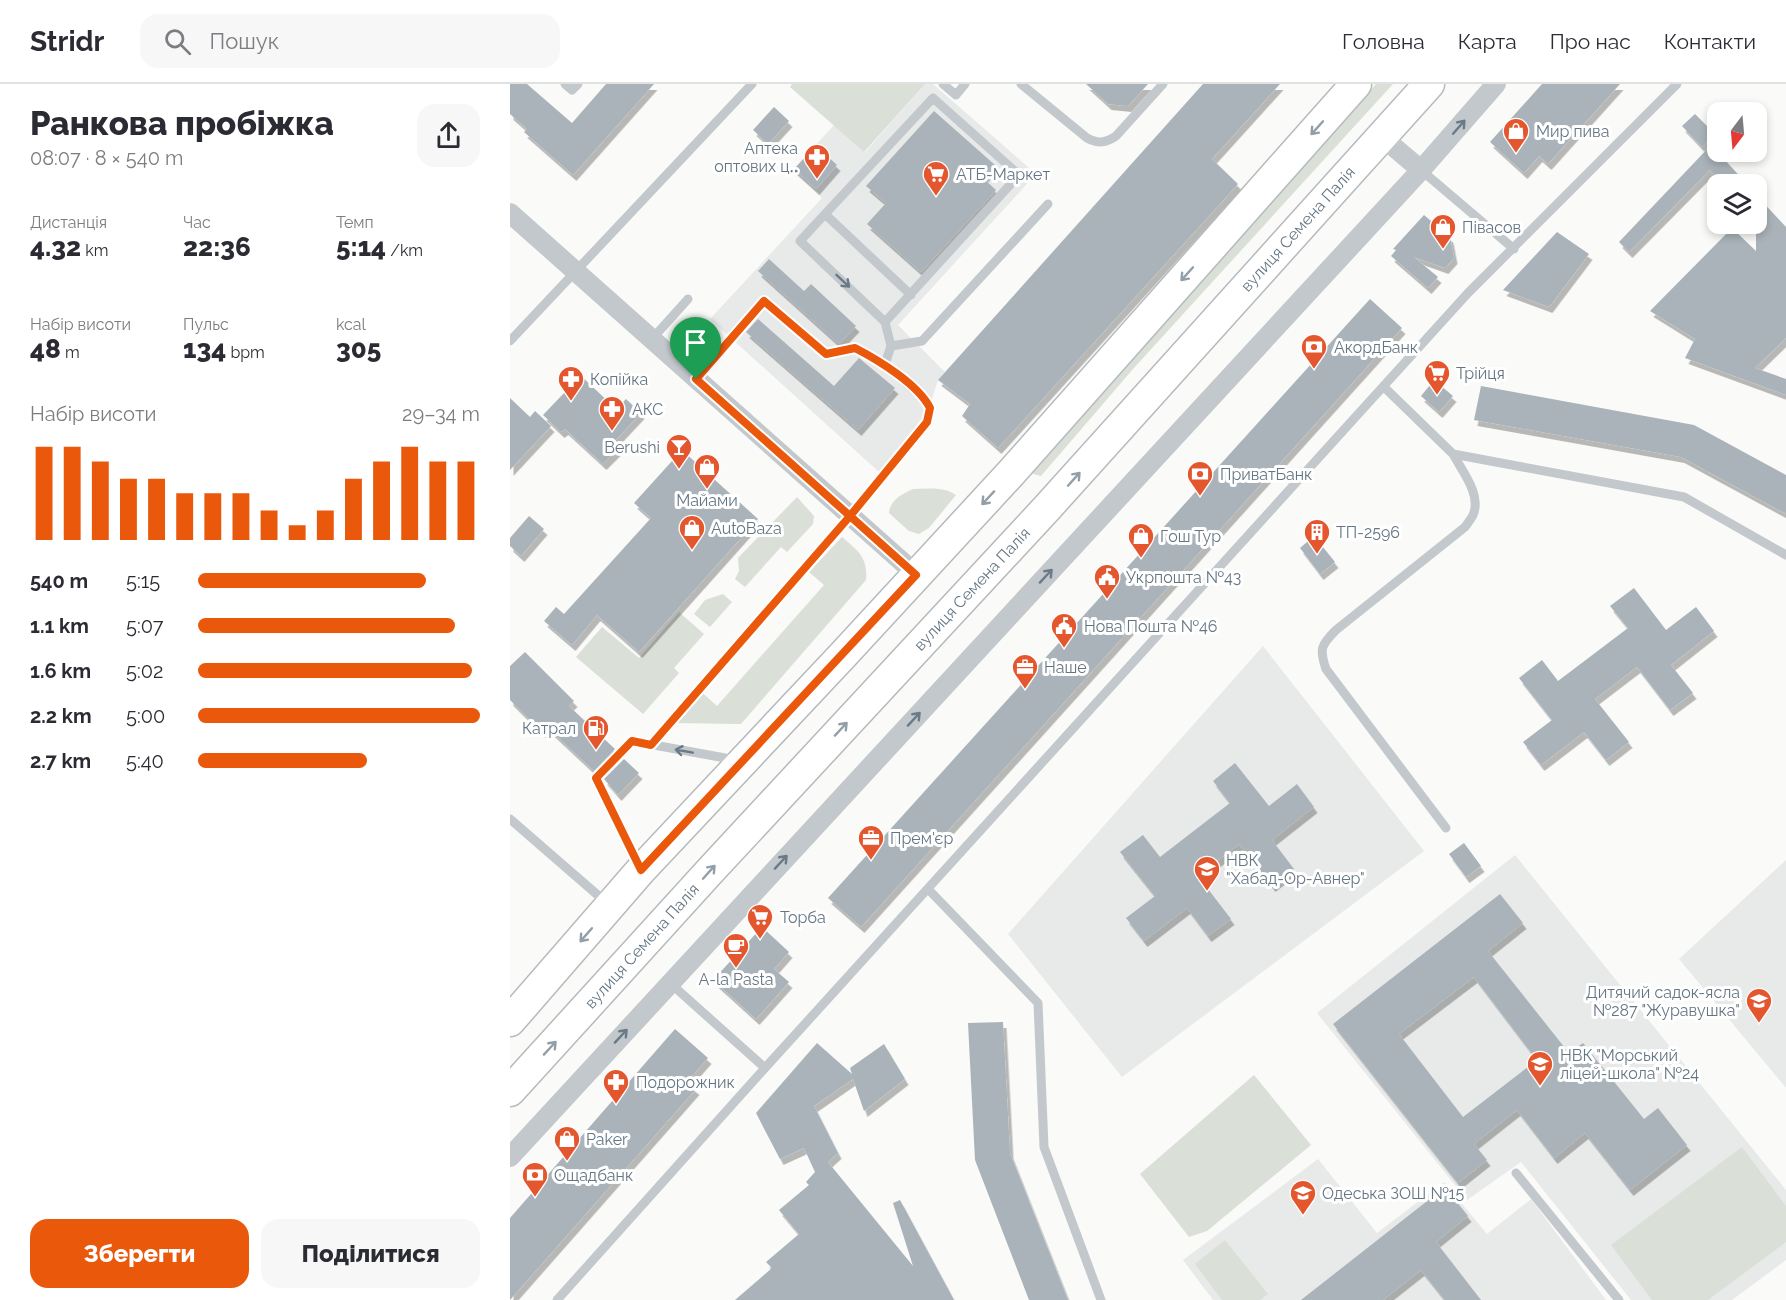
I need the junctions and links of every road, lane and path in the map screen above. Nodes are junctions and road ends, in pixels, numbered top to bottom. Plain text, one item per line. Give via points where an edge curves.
1 (565, 84) edge
2 (578, 84) edge
3 (752, 84) edge
4 (943, 84) edge
5 (965, 84) edge
6 (1021, 84) edge
7 (1163, 84) edge
8 (1356, 84) edge
9 (1429, 84) edge
10 (1496, 84) edge
11 (1677, 84) edge
12 (1382, 136) junction
13 (1421, 170) junction
14 (1048, 204) dead end
15 (510, 213) edge
16 (826, 215) junction
17 (1514, 249) junction
18 (577, 272) junction
19 (911, 295) junction
20 (688, 299) dead end
21 (885, 322) junction
22 (652, 339) junction
23 (510, 341) edge
24 (891, 346) junction
25 (885, 364) junction
26 (696, 379) junction
27 (1384, 387) junction
28 (1453, 454) junction
29 (1011, 473) junction
30 (1047, 508) junction
31 (850, 516) junction
32 (1786, 555) edge
33 (916, 575) junction
34 (651, 745) junction
35 (741, 761) junction
36 (510, 819) edge
37 (1446, 828) dead end
38 (641, 870) junction
39 (928, 889) junction
40 (610, 907) junction
41 (670, 983) junction
42 (510, 1021) edge
43 (765, 1068) junction
44 (510, 1091) edge
45 (510, 1157) edge
46 (1516, 1173) dead end
47 (557, 1300) edge
48 (1101, 1300) edge
49 (1619, 1300) edge

1 - 2 lane via 572,90
3 - 18 lane
4 - 5 lane via 956,95
6 - 7 lane via 1087,138 1098,142 1116,136
8 -> 29 main road
9 - 12 main road, вулиця Семена Палія
13 -> 10 street
11 - 17 lane
12 - 13 street
30 -> 12 main road, вулиця Семена Палія
13 - 17 lane
41 -> 13 street
14 - 24 lane via 922,341
15 - 18 street
16 - 19 lane
16 - 19 lane via 933,98 1019,175
16 -> 21 lane via 800,241
17 - 27 lane via 1468,293
18 - 22 street
18 - 23 lane
19 - 21 lane
20 - 22 lane
21 - 24 lane
22 - 26 street
24 - 25 lane
25 - 26 lane via 855,348 826,354 764,301
25 - 31 lane via 922,396 930,415
26 - 31 street
27 - 28 lane
27 - 39 lane
28 - 32 lane via 1684,496
28 - 37 lane via 1476,501 1473,515 1465,527 1336,630 1324,641 1321,654 1326,669
29 - 30 main road
29 -> 33 main road
44 -> 30 main road, вулиця Семена Палія
31 - 33 street
31 - 34 lane
33 - 35 main road
35 -> 34 lane
34 - 38 lane via 632,741 596,778
35 - 38 main road
36 - 40 lane
38 - 40 main road
39 - 43 lane
39 - 48 lane via 1038,1003 1044,1148
40 -> 42 main road
41 - 43 lane
45 -> 41 street
43 - 47 lane
46 - 49 lane

